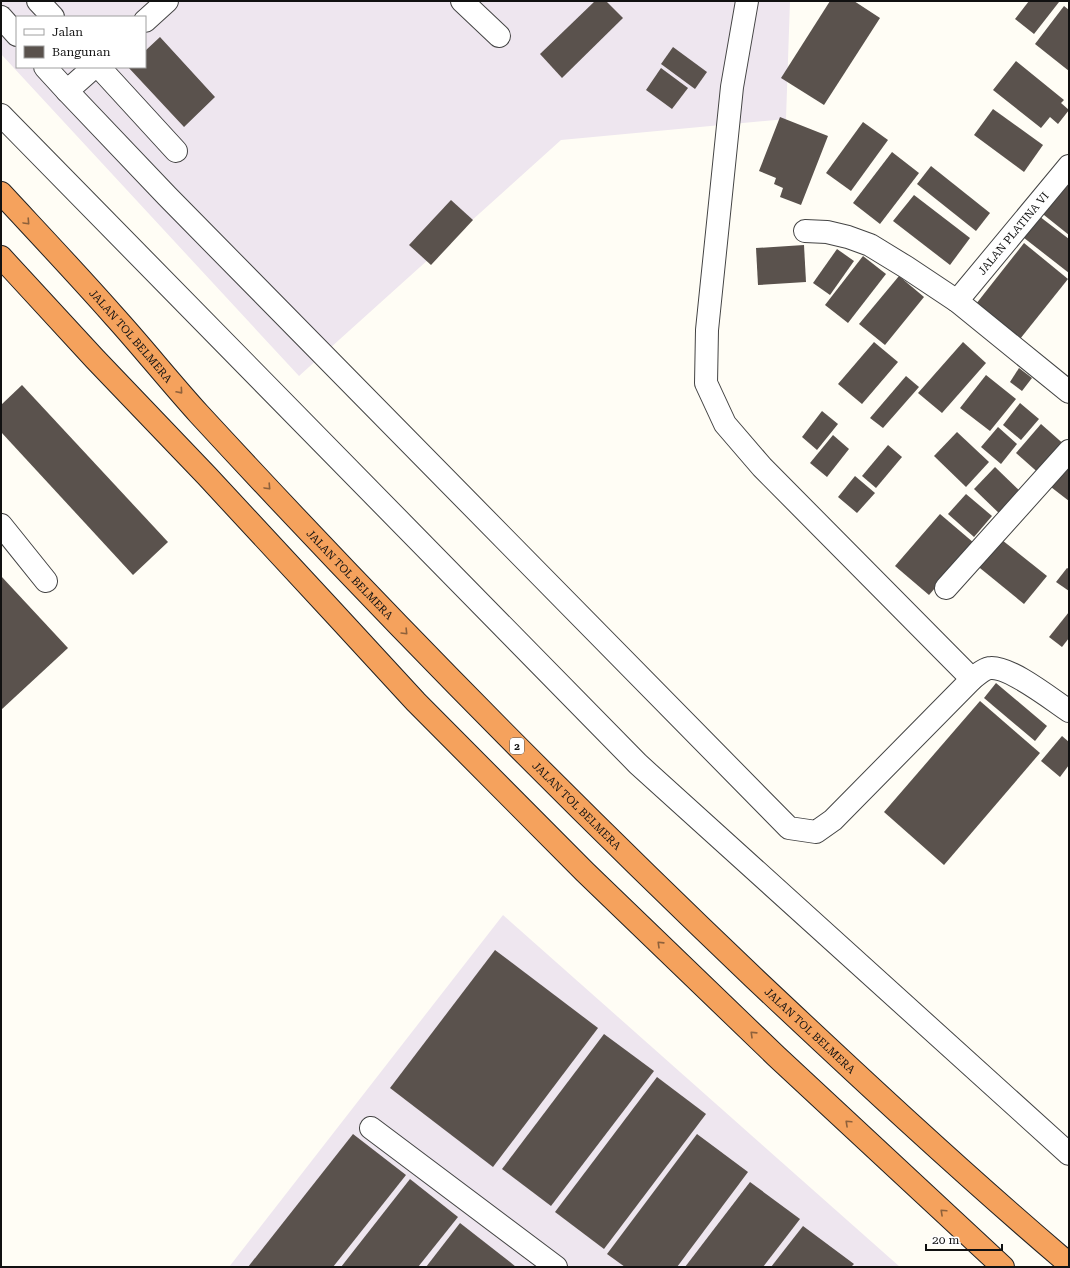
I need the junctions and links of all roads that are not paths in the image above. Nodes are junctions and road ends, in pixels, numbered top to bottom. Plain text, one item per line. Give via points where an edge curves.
1 (38, 1) edge
2 (167, 1) edge
3 (462, 1) edge
4 (747, 1) edge
5 (52, 16) edge
6 (1, 17) edge
7 (146, 20) edge
8 (16, 34) edge
9 (499, 36) dead end
10 (46, 68) edge
11 (93, 68) edge
12 (100, 68) edge
13 (67, 91) junction
14 (1, 115) edge
15 (176, 151) dead end
16 (1069, 166) edge
17 (1, 193) edge
18 (805, 231) dead end
19 (1, 257) edge
20 (957, 301) junction
21 (1069, 392) edge
22 (1069, 451) edge
23 (1, 525) edge
24 (46, 581) dead end
25 (946, 588) dead end
26 (972, 679) junction
27 (1069, 711) edge
28 (371, 1128) dead end
29 (1069, 1154) edge
30 (1069, 1264) edge
31 (556, 1267) edge
32 (1002, 1267) edge

1 - 5 street
2 - 7 street
3 - 9 street
4 - 26 street via 732,87 707,330 706,383 725,424 762,467
6 - 8 street
10 - 13 street
11 - 13 street
12 - 15 street
13 - 26 street via 278,310 788,828 816,832 833,820
14 - 29 street via 638,764
16 - 20 street, JALAN PLATINA VI
17 -> 30 highway, JALAN TOL BELMERA / 2 via 203,418 527,757 668,896 837,1056 992,1198
18 - 20 street via 827,232 870,245
32 -> 19 highway via 776,1056 585,872 416,702
20 - 21 street
22 - 25 street
23 - 24 street
26 - 27 street via 989,668 1001,669
28 - 31 street

